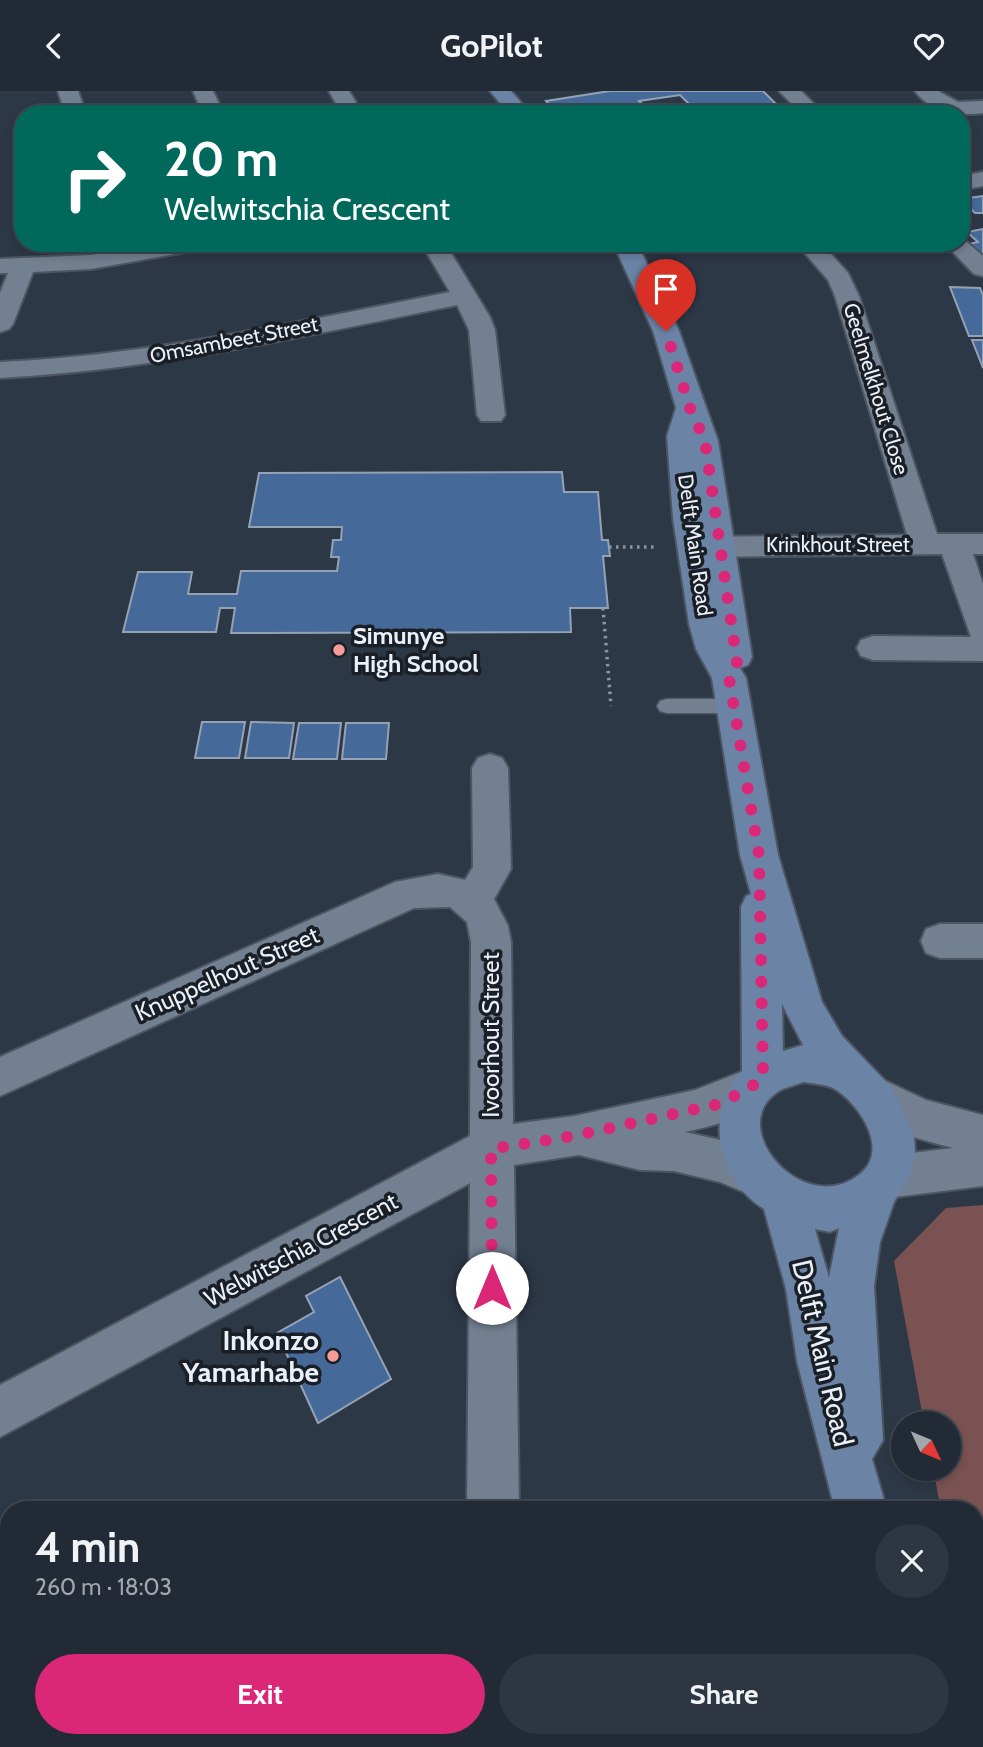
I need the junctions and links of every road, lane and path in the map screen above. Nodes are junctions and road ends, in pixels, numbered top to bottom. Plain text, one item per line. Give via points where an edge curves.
1 (789, 91) edge
2 (925, 91) edge
3 (804, 105) edge
4 (942, 105) edge
5 (106, 252) edge
6 (439, 252) edge
7 (628, 252) edge
8 (816, 252) edge
9 (965, 252) edge
10 (12, 266) edge
11 (983, 269) edge
12 (466, 296) junction
13 (0, 324) edge
14 (0, 370) edge
15 (491, 415) dead end
16 (954, 544) edge
17 (707, 546) junction
18 (609, 547) dead end
19 (603, 608) dead end
20 (983, 630) edge
21 (873, 648) dead end
22 (983, 649) edge
23 (732, 692) junction
24 (667, 705) dead end
25 (611, 706) dead end
26 (490, 768) dead end
27 (759, 855) junction
28 (465, 897) junction
29 (940, 941) dead end
30 (983, 941) edge
31 (0, 1077) edge
32 (757, 1082) junction
33 (861, 1085) junction
34 (983, 1135) edge
35 (574, 1136) junction
36 (491, 1149) junction
37 (983, 1165) edge
38 (881, 1185) junction
39 (771, 1188) junction
40 (0, 1412) edge
41 (493, 1501) edge
42 (858, 1501) edge
43 (860, 1501) edge

1 - 3 street
2 - 4 street
5 - 10 street
6 - 12 street
7 - 17 street, Delft Main Road via 666,331 690,408 681,436
8 - 16 street, Geelmelkhout Close via 839,278
9 - 11 street
10 - 13 street
12 - 14 street, Omsambeet Street via 124,361 64,369
12 - 15 street via 482,330
16 - 17 street, Krinkhout Street
16 - 20 street, Geelmelkhout Close
17 - 18 path
17 - 23 street, Delft Main Road via 708,637
19 - 25 path
21 - 22 street
23 - 24 lane
23 - 27 street, Delft Main Road
26 - 28 street via 492,869
27 - 32 street, Delft Main Road
27 - 33 street, Delft Main Road via 803,1007 827,1049
28 - 31 street, Knuppelhout Street via 441,888 408,893
28 - 36 street, Ivoorhout Street via 484,912 490,927
29 - 30 street
32 - 33 street via 782,1067 804,1063 827,1067
32 - 35 street, Welwitschia Crescent via 719,1104
32 - 39 street via 742,1103 737,1120 739,1140 746,1159
33 - 34 street via 904,1113 936,1126
33 - 38 street via 886,1114 893,1135 894,1157
35 - 36 street, Welwitschia Crescent
35 - 39 street, Welwitschia Crescent via 724,1162
36 - 40 street, Welwitschia Crescent
36 - 41 street, Ivoorhout Street
37 - 38 street
38 - 39 street via 855,1205 832,1210 807,1207
38 - 43 street, Delft Main Road via 858,1242 851,1286
39 - 42 street, Delft Main Road via 809,1289 821,1360

